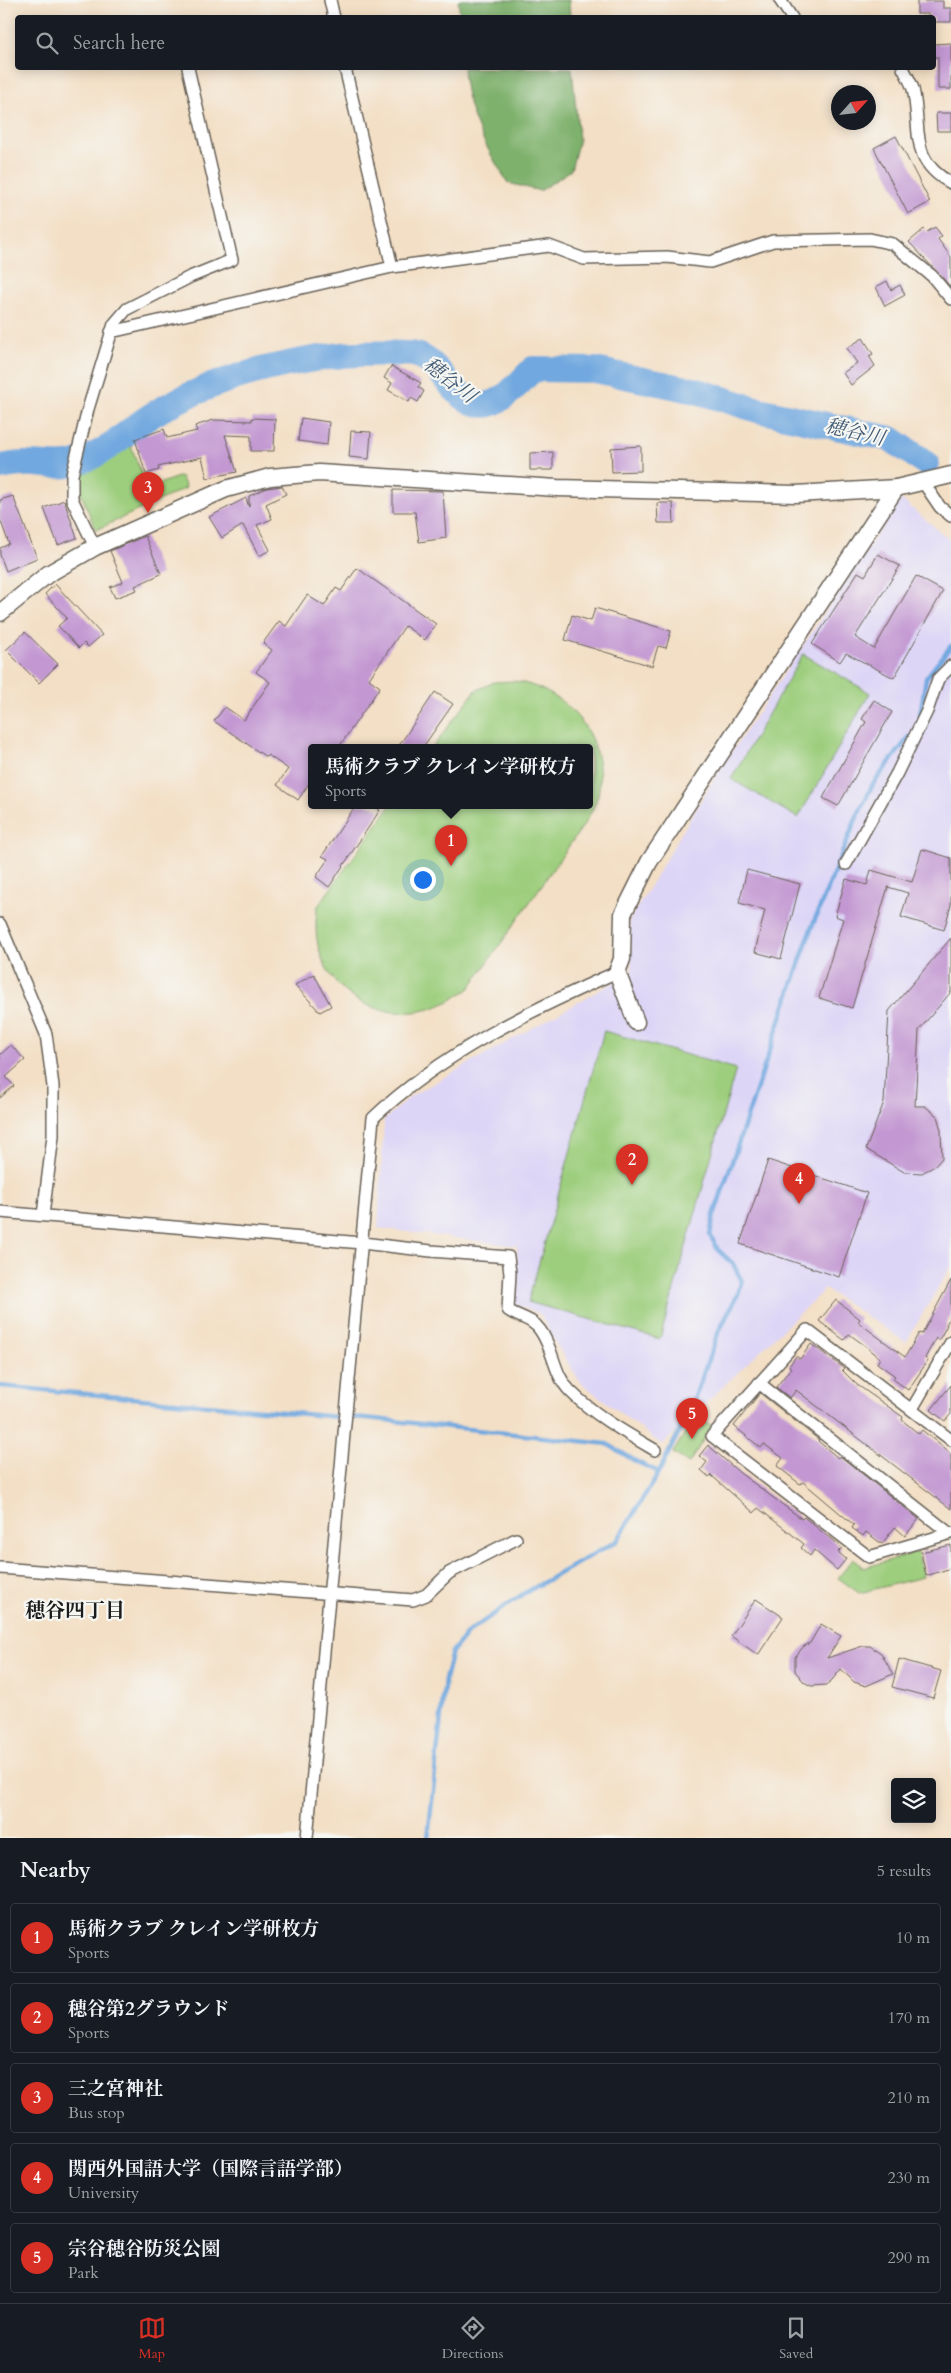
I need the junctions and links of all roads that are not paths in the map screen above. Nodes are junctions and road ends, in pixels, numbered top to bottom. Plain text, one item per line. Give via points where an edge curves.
1 (330, 0) edge
2 (780, 0) edge
3 (333, 15) edge
4 (790, 15) edge
5 (188, 70) edge
6 (345, 70) edge
7 (904, 70) edge
8 (951, 183) edge
9 (392, 267) junction
10 (951, 299) edge
11 (111, 332) junction
12 (951, 474) edge
13 (923, 482) junction
14 (896, 488) junction
15 (951, 516) edge
16 (95, 547) junction
17 (0, 613) edge
18 (951, 666) edge
19 (846, 864) dead end
20 (0, 924) edge
21 (617, 972) junction
22 (636, 1022) dead end
23 (0, 1212) edge
24 (43, 1215) junction
25 (362, 1243) junction
26 (950, 1347) edge
27 (760, 1383) junction
28 (912, 1409) junction
29 (951, 1440) edge
30 (655, 1450) dead end
31 (950, 1533) edge
32 (516, 1539) dead end
33 (0, 1568) edge
34 (330, 1595) junction
35 (307, 1838) edge

1 - 3 street
2 - 4 street
5 - 11 street via 232,260 127,309
6 - 9 street
7 - 8 street via 912,88 921,151 929,168
9 - 10 street via 549,246 584,259 667,257 710,262 772,241 870,239 893,244 932,276
9 - 11 street
11 - 16 street via 72,475 72,499
12 - 13 street
13 - 14 street
13 - 15 street via 940,507
14 - 16 street via 830,493 714,493 291,474 226,489
14 - 21 street via 649,862 623,914 622,959
16 - 17 street via 48,574
18 - 19 street via 938,679 927,711 897,773
20 - 24 street via 46,1034 53,1086 53,1136
21 - 22 street
21 - 25 street via 476,1042 400,1094 373,1118
23 - 24 street
24 - 25 street
25 - 30 street via 508,1257 508,1310 528,1318 540,1330 556,1370 569,1391 624,1432
25 - 34 street
26 - 28 street
27 - 28 street via 807,1330
27 - 31 street
27 - 31 street via 712,1436 869,1557
28 - 29 street
32 - 34 street via 449,1573 426,1595 413,1600
33 - 34 street
34 - 35 street

